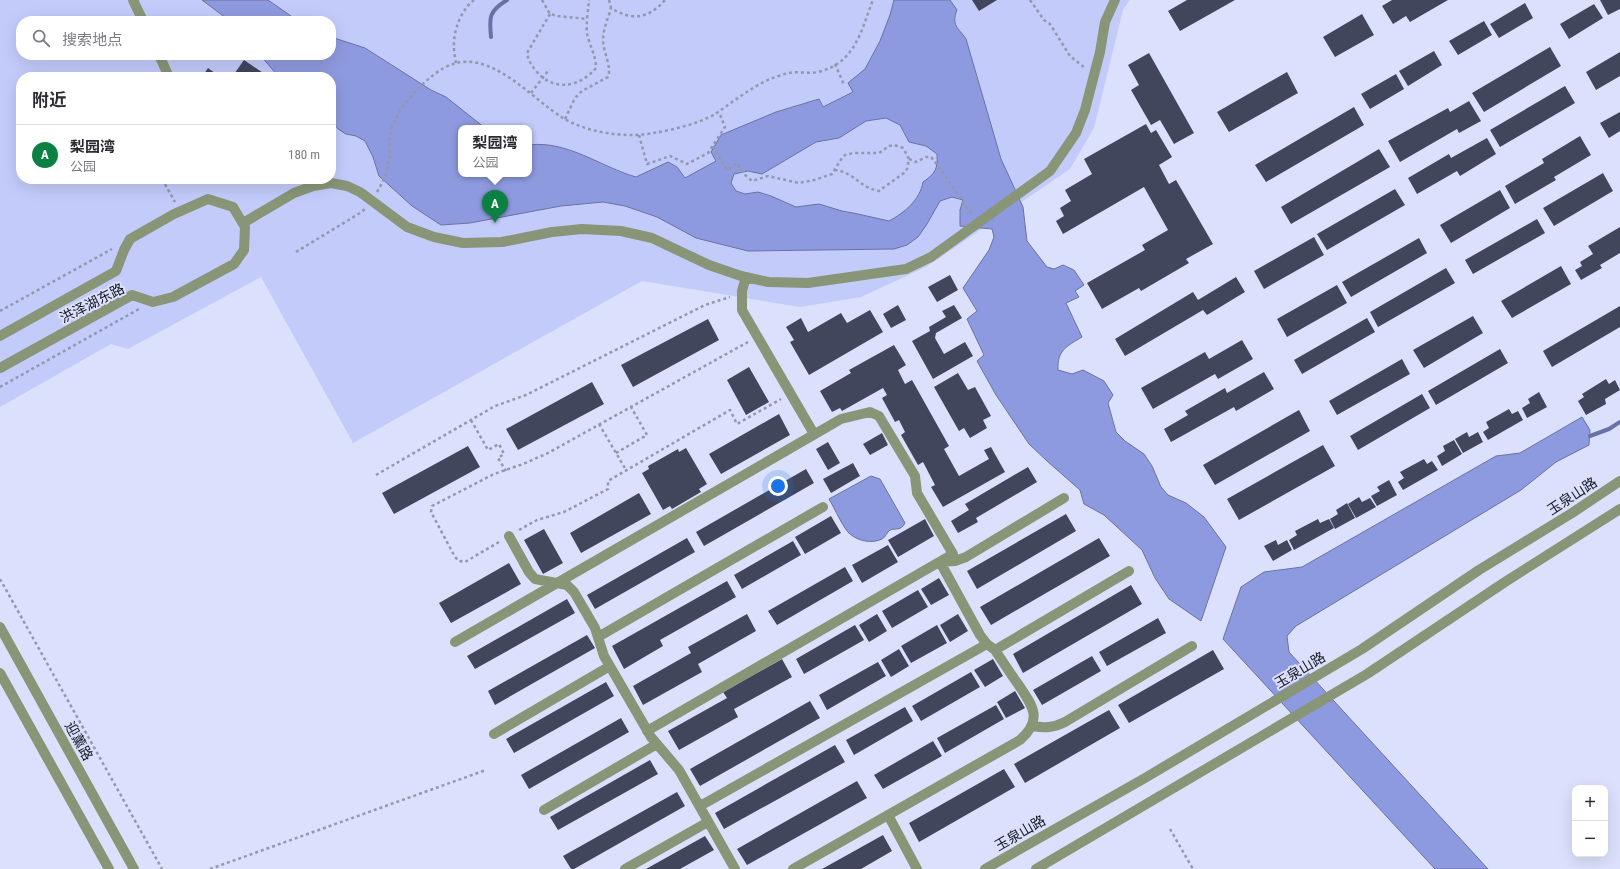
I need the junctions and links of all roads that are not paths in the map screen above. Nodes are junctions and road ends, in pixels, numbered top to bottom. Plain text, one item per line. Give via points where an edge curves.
1 (133, 0) edge
2 (1115, 0) edge
3 (141, 16) edge
4 (161, 60) edge
5 (167, 72) edge
6 (325, 184) edge
7 (336, 184) edge
8 (243, 223) junction
9 (746, 277) junction
10 (0, 336) edge
11 (0, 368) edge
12 (814, 434) junction
13 (1620, 481) edge
14 (1064, 498) dead end
15 (823, 507) dead end
16 (1620, 509) edge
17 (509, 536) road end
18 (940, 562) junction
19 (1129, 571) dead end
20 (559, 582) junction
21 (0, 627) edge
22 (598, 637) junction
23 (455, 642) dead end
24 (1192, 646) dead end
25 (991, 647) junction
26 (610, 666) junction
27 (0, 673) edge
28 (1032, 726) junction
29 (647, 731) junction
30 (494, 734) dead end
31 (657, 744) junction
32 (700, 806) junction
33 (544, 810) dead end
34 (888, 815) junction
35 (708, 822) junction
36 (109, 869) edge
37 (134, 869) edge
38 (625, 869) edge
39 (735, 869) edge
40 (793, 869) edge
41 (917, 869) edge
42 (985, 869) edge
43 (1036, 869) edge

1 - 3 street
2 - 9 street via 1105,22 1085,110 1076,133 1050,171 931,257 906,269 808,283 768,282
4 - 5 street
6 - 8 street via 294,193
7 - 9 street via 360,192 407,227 434,237 463,243 502,242 582,229 621,231 652,238 709,265
8 - 10 street, 洪泽湖东路 via 233,207 208,199 180,211 130,240 116,272
8 - 11 street, 洪泽湖东路 via 244,250 234,264 173,297 153,302 132,295
9 - 12 street via 742,291 742,310
12 - 18 street via 850,416 870,412 880,416 914,476 918,493 953,554
12 - 20 street
13 - 42 street, 玉泉山路 via 1479,570 1355,653 1145,778
14 - 18 street via 966,557
15 - 22 street
16 - 43 street via 1367,674
17 - 20 street via 529,572 536,579
18 - 25 street via 980,636
18 - 29 street
19 - 25 street
20 - 22 street via 574,592
20 - 23 street
21 - 37 street, 迎薰路
22 - 26 street
24 - 28 street via 1055,727
25 - 28 street via 1031,704 1034,711
25 - 32 street
26 - 29 street
26 - 30 street
27 - 36 street
28 - 34 street via 1020,740
29 - 31 street
31 - 32 street via 679,770
31 - 33 street
32 - 35 street
34 - 40 street
34 - 41 street
35 - 38 street
35 - 39 street

